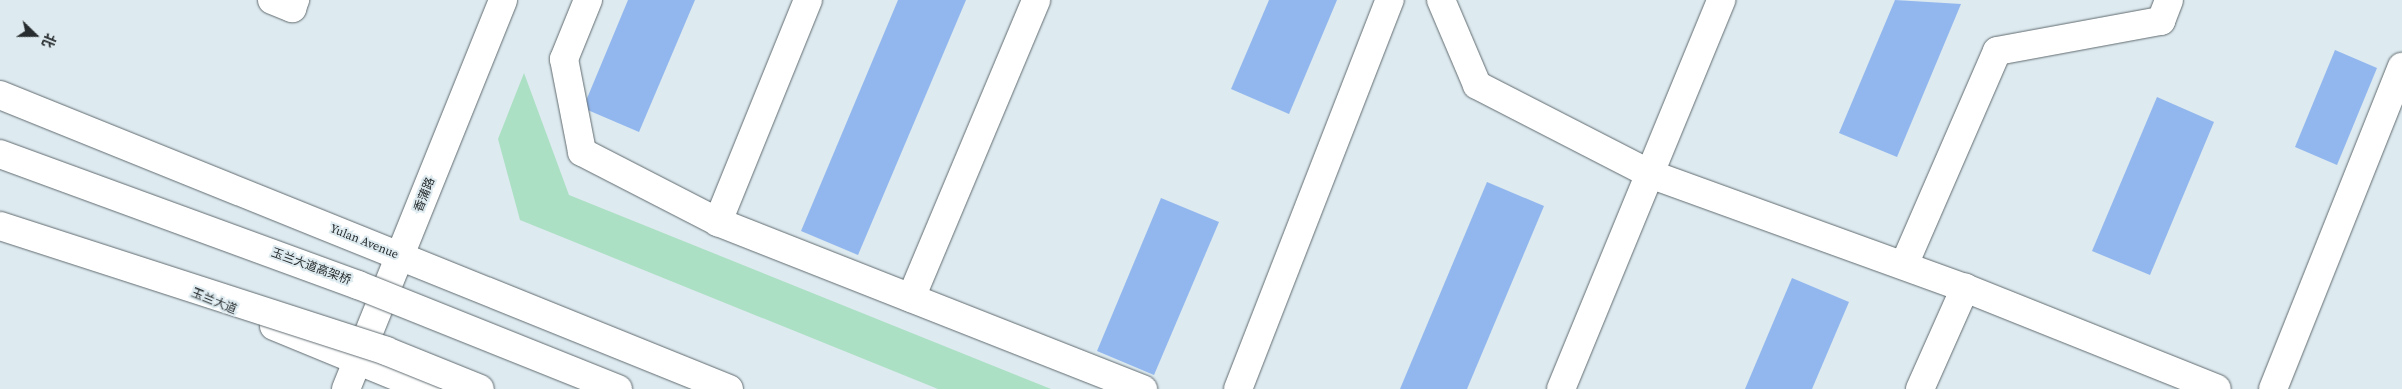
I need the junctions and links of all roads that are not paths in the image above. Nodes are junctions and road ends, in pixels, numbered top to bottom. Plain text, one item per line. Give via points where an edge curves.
1 (272, 0) edge
2 (295, 0) edge
3 (503, 0) edge
4 (588, 0) edge
5 (808, 0) edge
6 (1036, 0) edge
7 (1390, 0) edge
8 (1441, 0) edge
9 (1722, 0) edge
10 (2169, 0) edge
11 (2402, 67) edge
12 (0, 95) edge
13 (0, 154) edge
14 (1650, 174) junction
15 (0, 214) edge
16 (718, 222) junction
17 (0, 226) edge
18 (400, 256) junction
19 (1904, 266) junction
20 (1965, 288) junction
21 (911, 298) junction
22 (358, 360) junction
23 (346, 389) edge
24 (427, 389) edge
25 (480, 389) edge
26 (618, 389) edge
27 (729, 389) edge
28 (1143, 389) edge
29 (1238, 389) edge
30 (1561, 389) edge
31 (1920, 389) edge
32 (2217, 389) edge
33 (2274, 389) edge

1 - 2 main road via 292,8
3 - 18 main road, 香蒲路
4 - 16 main road via 564,59 582,152
5 - 16 main road
6 - 21 main road
7 - 29 main road
8 - 14 main road via 1477,85
9 - 14 main road
10 - 19 main road via 2161,21 1997,51
11 - 33 main road
12 - 18 main road, Yulan Avenue
13 - 26 main road, 玉兰大道高架桥, bridge via 358,285
14 - 19 main road
14 - 30 main road
15 - 22 main road, 玉兰大道
16 - 21 main road
17 - 25 main road, bridge via 386,351
18 - 22 main road, 香蒲路
18 - 27 main road, Yulan Avenue
19 - 20 main road
20 - 31 main road
20 - 32 main road
21 - 28 main road
22 - 23 main road, 香蒲路
22 - 24 main road, 玉兰大道

